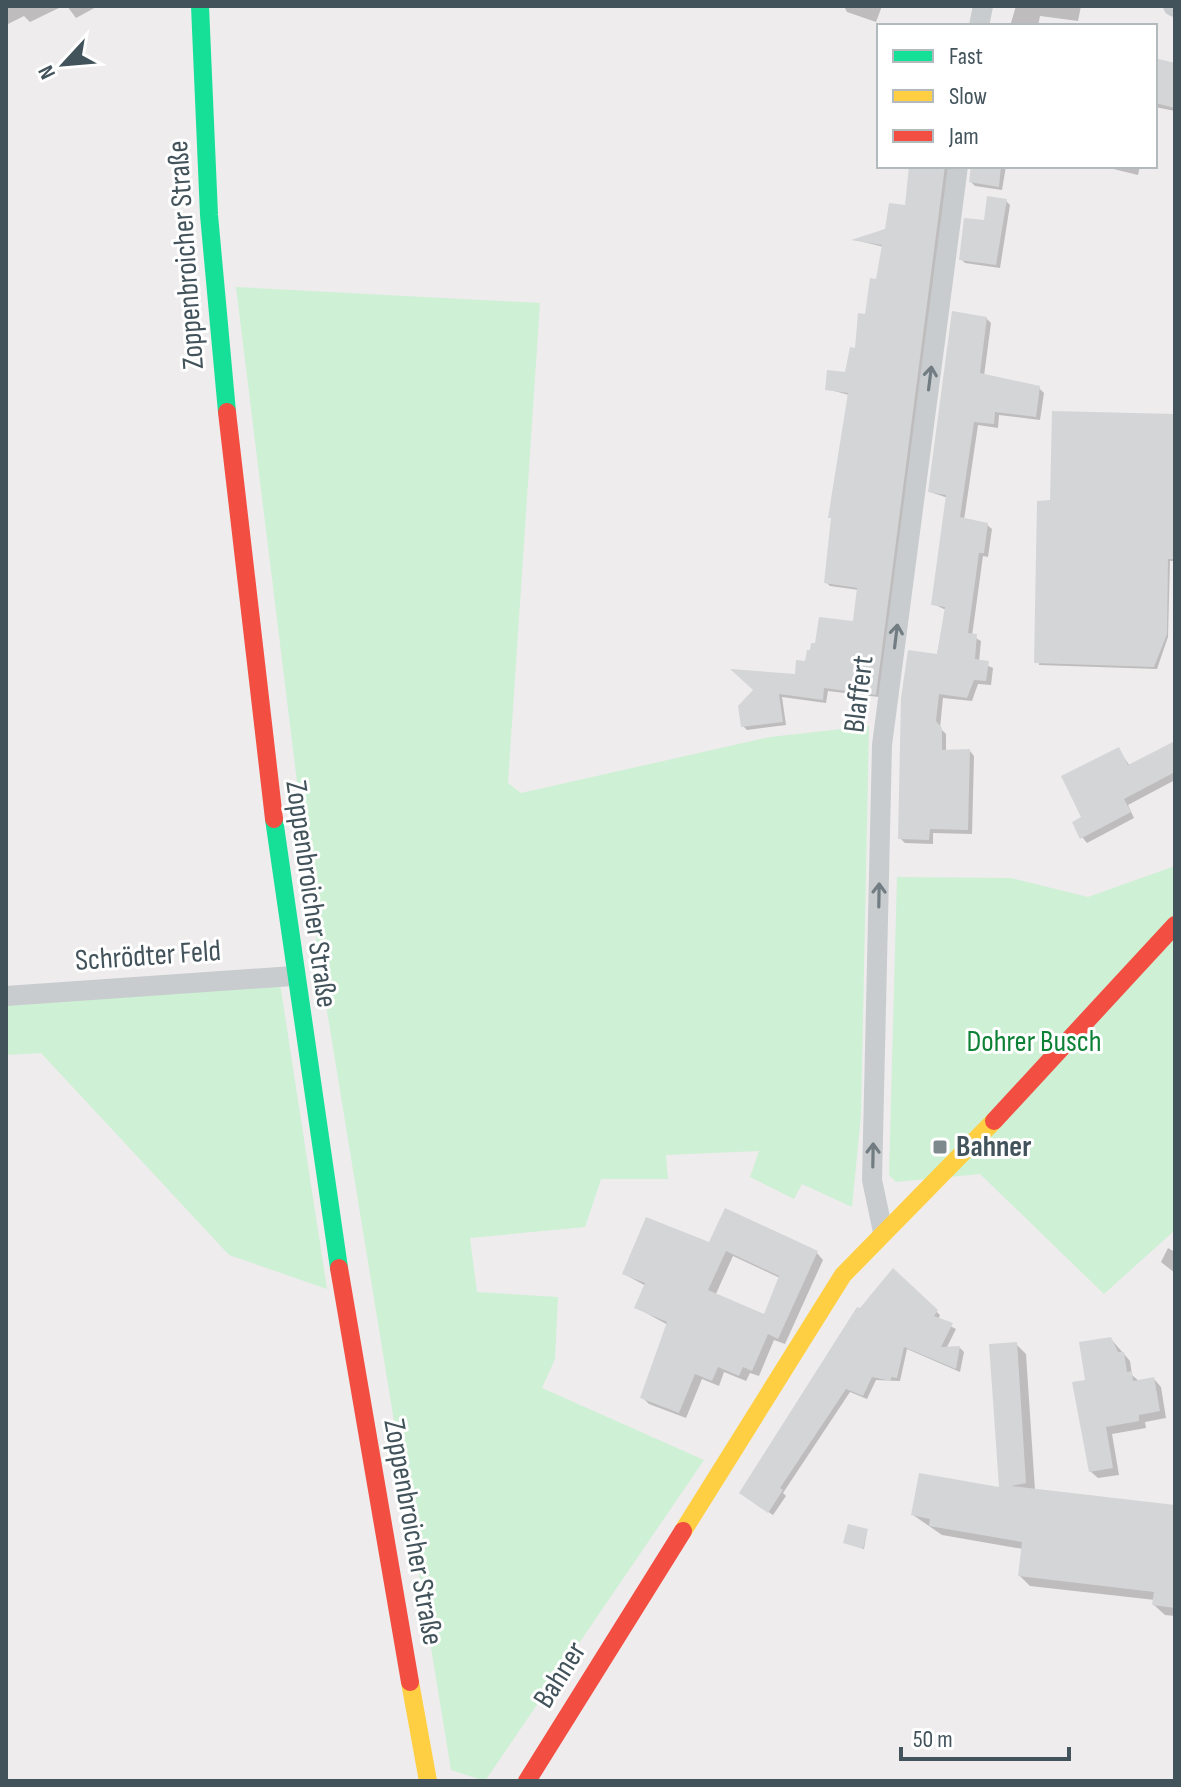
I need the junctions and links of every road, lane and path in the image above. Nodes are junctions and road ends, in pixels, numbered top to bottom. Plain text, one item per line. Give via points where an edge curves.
1 (200, 6) edge
2 (958, 168) edge
3 (1175, 925) edge
4 (293, 976) junction
5 (6, 996) edge
6 (883, 1232) junction
7 (428, 1781) edge
8 (527, 1781) edge

1 - 4 main road, Zoppenbroicher Straße via 214,288
6 -> 2 street, Blaffert via 872,1180 882,745
3 - 6 main road, Bahner via 942,1177
4 - 5 street, Schrödter Feld
4 - 7 main road, Zoppenbroicher Straße
6 - 8 main road, Bahner via 843,1275

